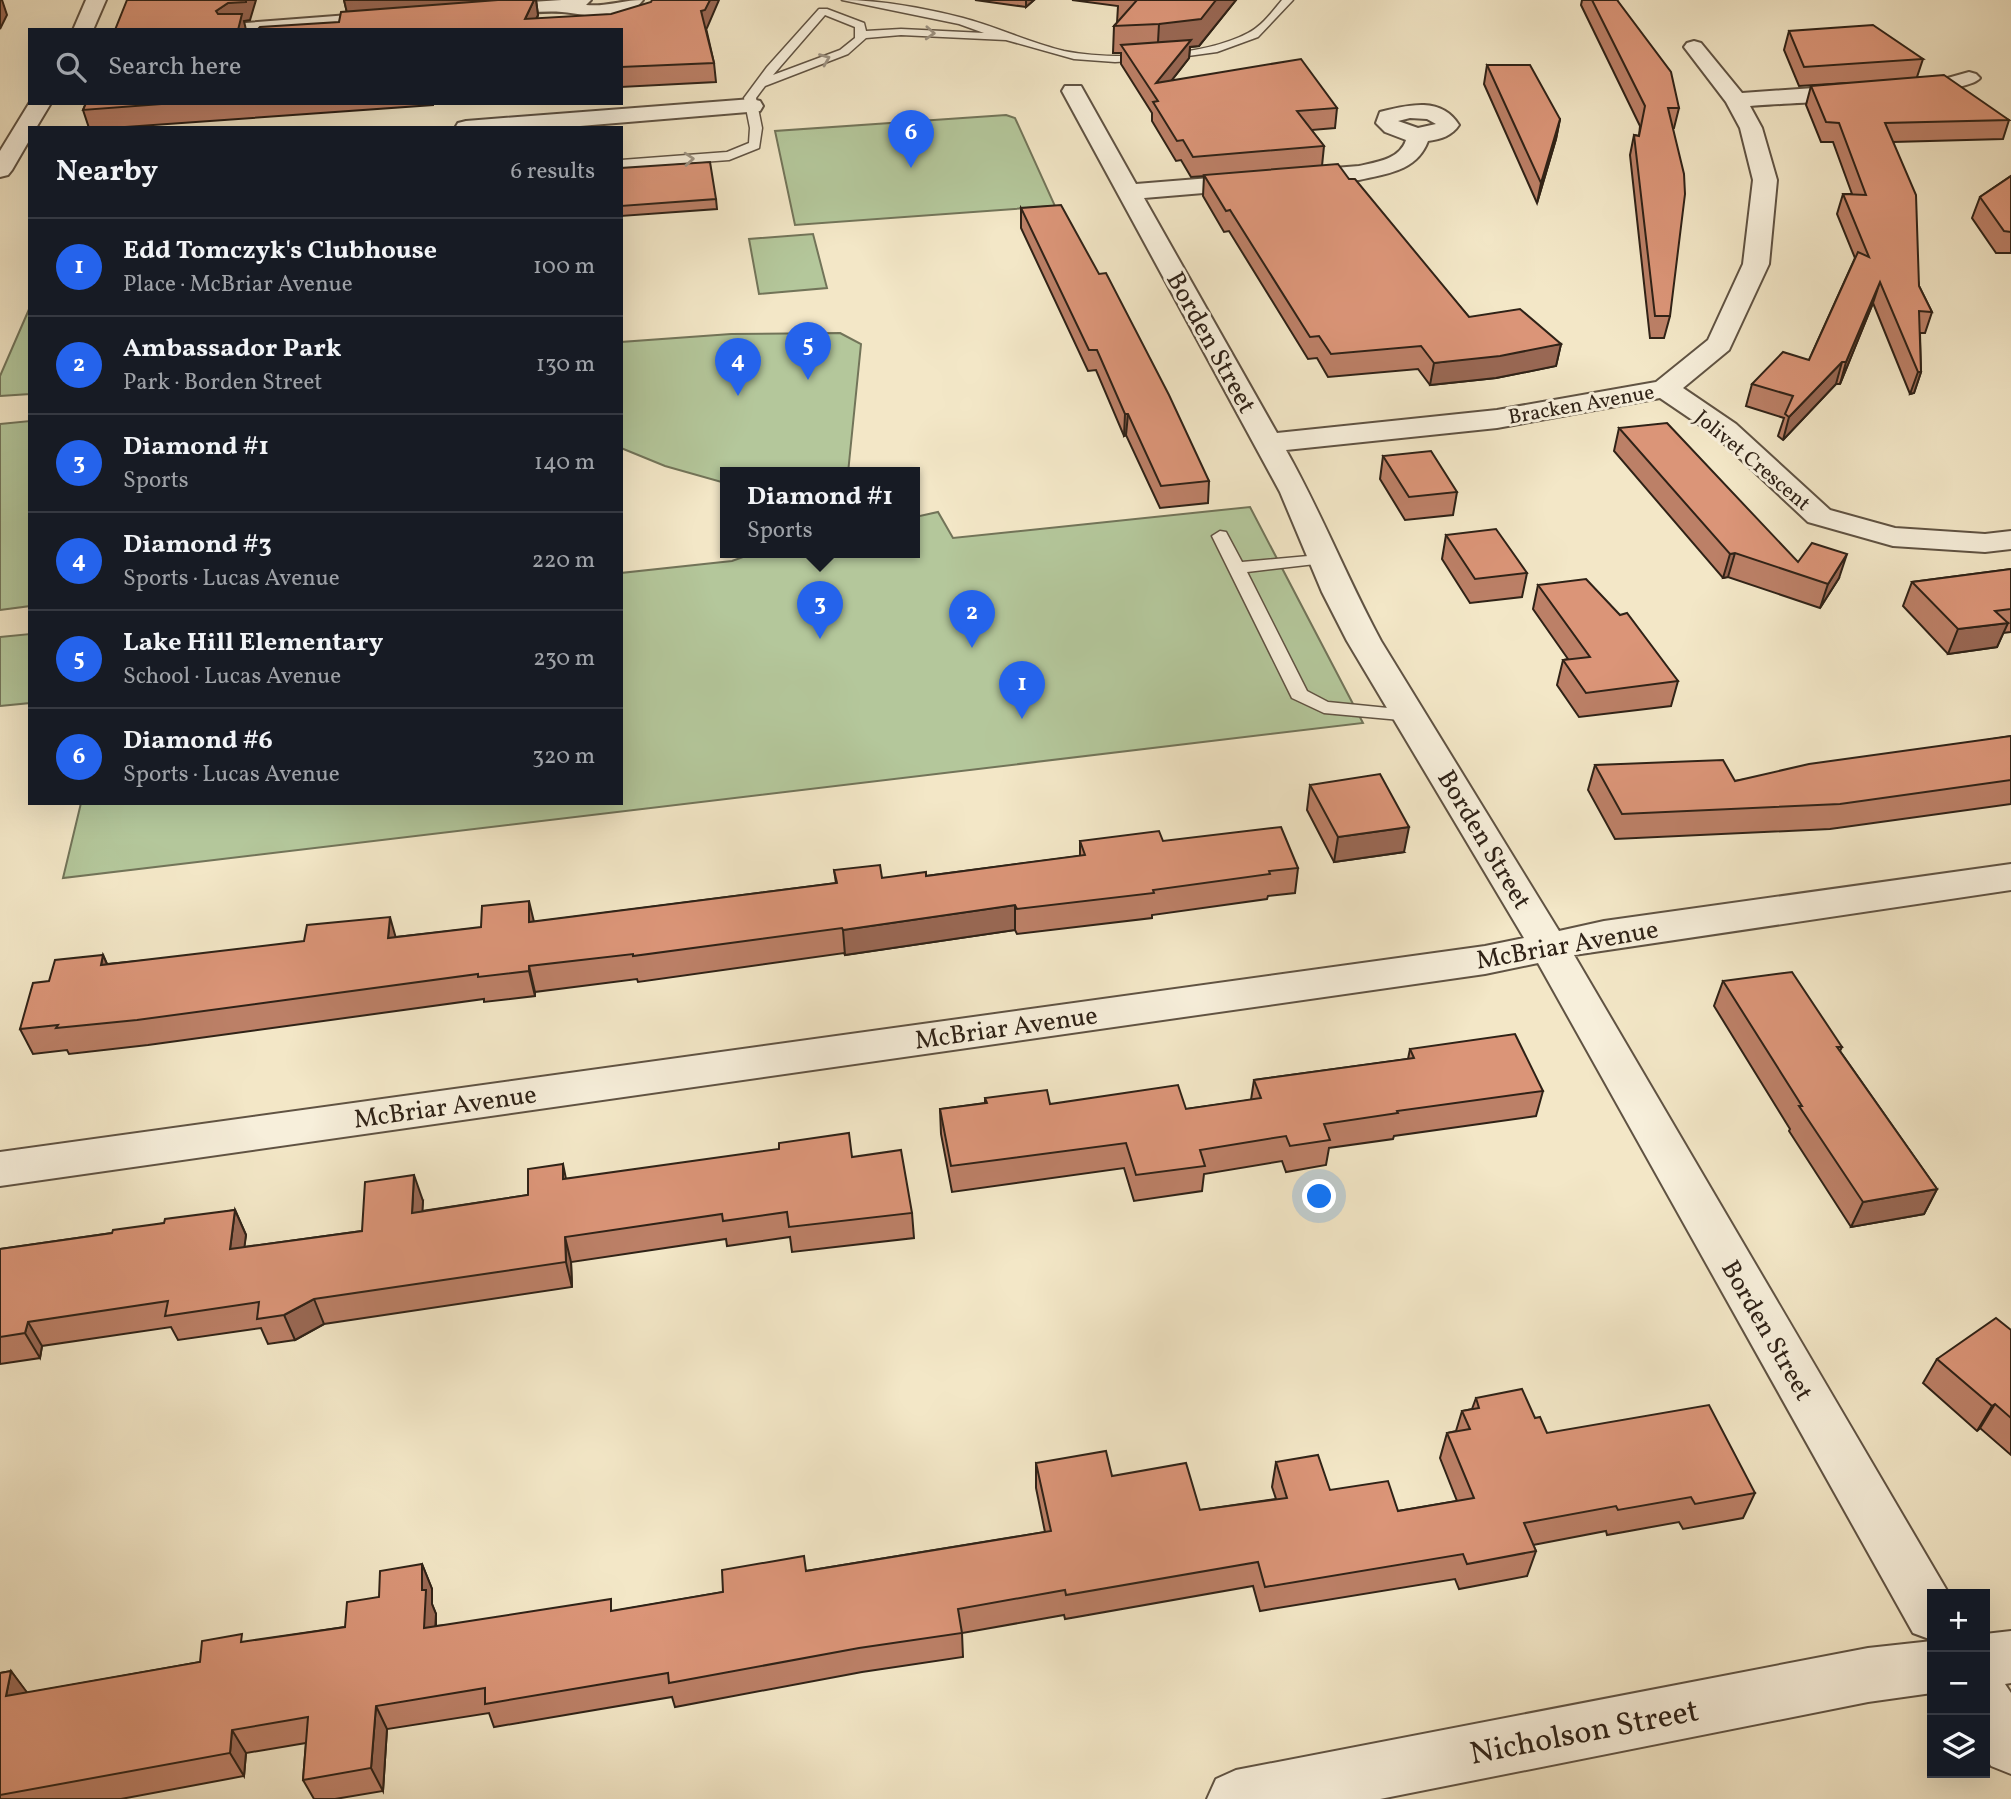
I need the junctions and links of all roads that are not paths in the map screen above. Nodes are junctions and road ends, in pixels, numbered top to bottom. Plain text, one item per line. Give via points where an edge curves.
1 (96, 0) edge
2 (297, 0) edge
3 (634, 0) edge
4 (847, 0) edge
5 (1288, 0) edge
6 (572, 3) edge
7 (826, 5) edge
8 (469, 13) edge
9 (401, 17) edge
10 (293, 25) junction
11 (84, 28) edge
12 (257, 28) edge
13 (863, 35) junction
14 (1007, 37) junction
15 (1694, 47) dead end
16 (1969, 78) dead end
17 (761, 83) junction
18 (1073, 91) dead end
19 (1737, 100) junction
20 (39, 105) edge
21 (752, 106) junction
22 (492, 126) edge
23 (1419, 135) dead end
24 (28, 159) edge
25 (2, 164) edge
26 (623, 164) edge
27 (1129, 191) junction
28 (1665, 389) junction
29 (1268, 443) junction
30 (1220, 536) dead end
31 (2011, 540) edge
32 (1324, 558) junction
33 (1236, 568) junction
34 (1411, 715) junction
35 (2011, 877) edge
36 (1548, 944) junction
37 (0, 1169) edge
38 (1927, 1606) edge
39 (2011, 1657) edge
40 (1990, 1659) edge
41 (1927, 1668) edge
42 (1990, 1710) edge
43 (2011, 1746) edge
44 (1236, 1799) edge

1 - 11 street
2 - 10 street
3 - 6 street via 613,10 581,12
4 - 14 lane via 942,17
5 - 14 lane via 1257,33 1196,51 1097,58
6 - 8 street
7 - 13 lane via 860,25
7 - 17 lane
9 - 10 street
10 - 12 street
13 -> 14 lane via 901,32
17 -> 13 lane via 844,51
15 - 19 street, Bracken Avenue
16 - 19 street via 1945,85
17 - 21 lane via 752,92
18 - 27 street, Borden Street
19 - 28 street, Bracken Avenue via 1764,169 1756,264 1720,344
20 - 25 street
21 - 22 street
26 -> 21 lane via 744,152 755,145 758,136
23 - 27 street via 1417,148 1409,157 1359,173
24 - 25 street
27 - 29 street, Borden Street
28 - 29 street, Bracken Avenue via 1497,419
28 - 31 street, Jolivet Crescent via 1726,430 1819,516 1893,537 1985,543
29 - 32 street, Borden Street via 1296,492
30 - 33 lane
32 - 33 lane
32 - 34 street, Borden Street via 1364,641
33 - 34 lane via 1299,694 1324,706
34 - 36 street, Borden Street
35 - 36 street, McBriar Avenue
36 - 37 street, McBriar Avenue via 1485,960
36 - 38 street, Borden Street
39 - 40 street
41 - 44 street, Nicholson Street via 1868,1675
42 - 43 street

